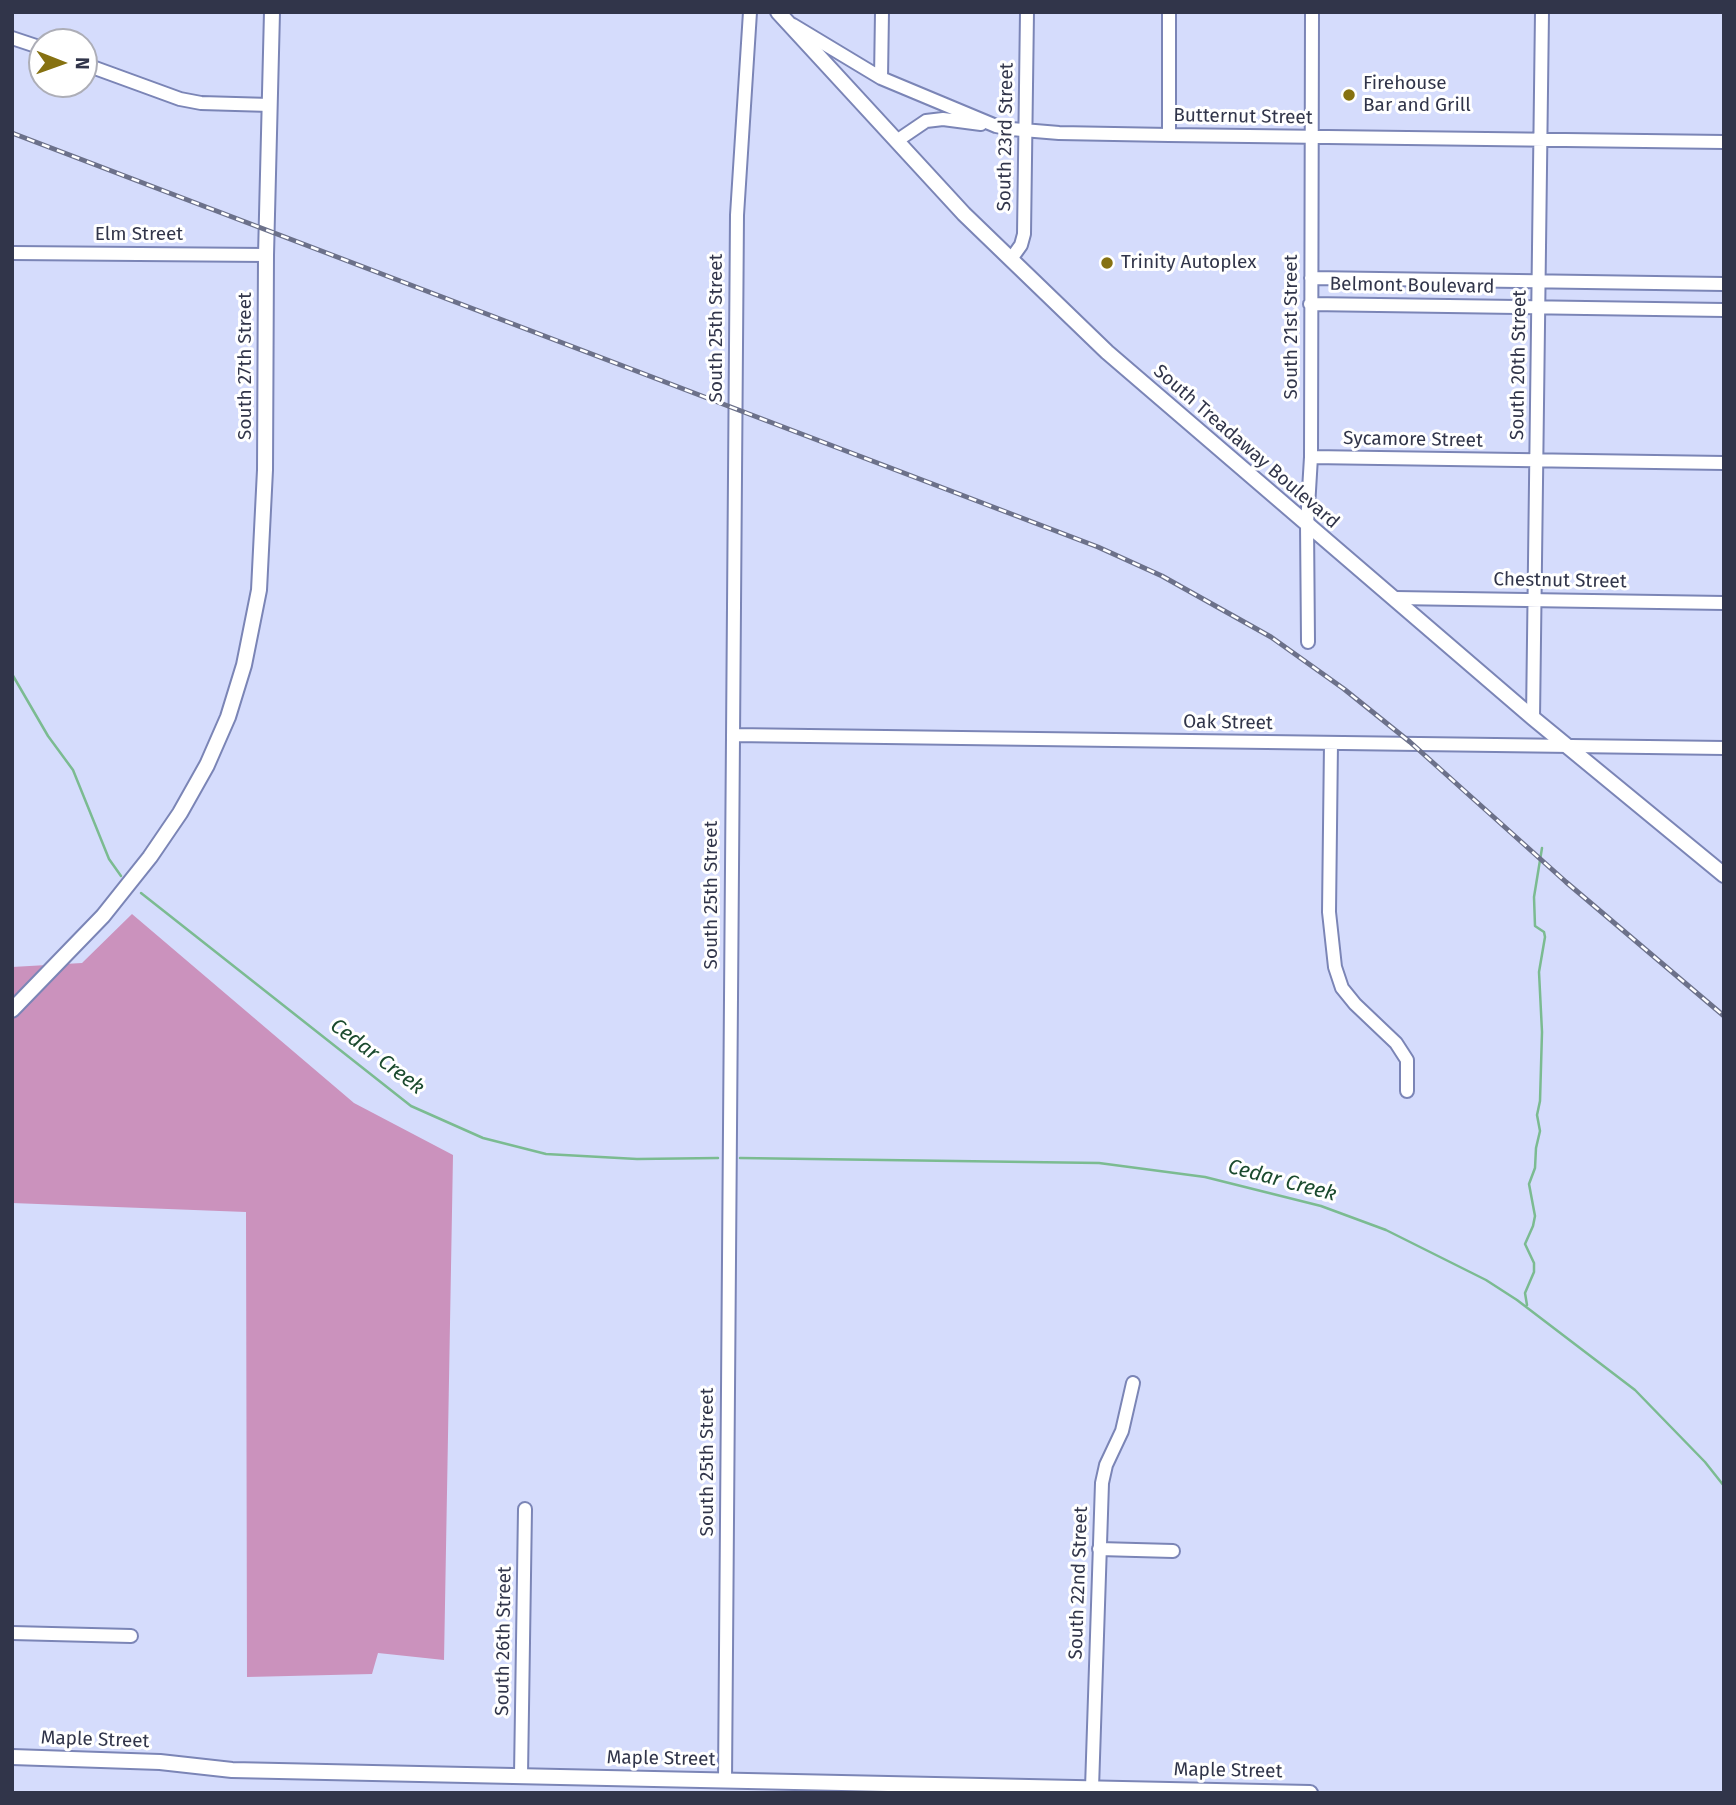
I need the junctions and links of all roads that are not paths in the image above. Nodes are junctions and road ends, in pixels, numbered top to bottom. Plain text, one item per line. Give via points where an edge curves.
1 (272, 12) edge
2 (750, 12) edge
3 (883, 12) edge
4 (1027, 12) edge
5 (1169, 12) edge
6 (1312, 12) edge
7 (1542, 12) edge
8 (782, 17) edge
9 (98, 69) edge
10 (881, 78) junction
11 (270, 105) junction
12 (996, 126) junction
13 (1026, 130) junction
14 (1169, 135) junction
15 (1311, 137) junction
16 (1541, 139) junction
17 (898, 141) junction
18 (1724, 142) edge
19 (12, 253) edge
20 (266, 255) junction
21 (1011, 259) junction
22 (1311, 278) junction
23 (1540, 282) junction
24 (1649, 283) junction
25 (1724, 284) edge
26 (1311, 304) junction
27 (1540, 307) junction
28 (1648, 309) junction
29 (1724, 310) edge
30 (1311, 457) junction
31 (1536, 461) junction
32 (1724, 463) edge
33 (1307, 524) junction
34 (1395, 598) junction
35 (1534, 600) junction
36 (1724, 603) edge
37 (1308, 642) dead end
38 (1533, 718) junction
39 (733, 735) junction
40 (1331, 743) junction
41 (1566, 745) junction
42 (1724, 748) edge
43 (1724, 875) edge
44 (12, 1010) edge
45 (1407, 1091) dead end
46 (1133, 1383) dead end
47 (526, 1508) dead end
48 (1099, 1549) junction
49 (1173, 1551) dead end
50 (12, 1633) edge
51 (131, 1636) dead end
52 (12, 1758) edge
53 (521, 1775) junction
54 (725, 1779) junction
55 (1092, 1788) junction
56 (1310, 1793) edge

1 - 11 main road, South 27th Street
2 - 39 street, South 25th Street via 737,215
3 - 10 street
4 - 13 street, South 23rd Street
5 - 14 street
6 - 15 street, South 21st Street
7 - 16 street, South 20th Street
8 - 10 street, Butternut Street
8 - 17 main road, South Treadaway Boulevard
9 - 11 street via 180,99
10 - 12 street, Butternut Street
11 - 20 main road, South 27th Street
12 - 13 street, Butternut Street
12 - 17 street via 926,121
13 - 14 street, Butternut Street
13 - 21 street, South 23rd Street via 1024,234
14 - 15 street, Butternut Street
15 - 16 street, Butternut Street
15 - 22 street, South 21st Street
16 - 18 street, Butternut Street
16 - 23 street, South 20th Street
17 - 21 main road, South Treadaway Boulevard
19 - 20 street, Elm Street
20 - 44 main road, South 27th Street via 259,590 228,717 180,813 133,881
21 - 33 main road, South Treadaway Boulevard via 1107,352
22 - 23 street, Belmont Boulevard
22 - 26 street, South 21st Street
23 - 24 street, Belmont Boulevard
23 - 27 street, South 20th Street
24 - 25 street, Belmont Boulevard
24 - 28 street
26 - 27 street, Belmont Boulevard
26 - 30 street, South 21st Street
27 - 28 street, Belmont Boulevard
27 - 31 street, South 20th Street
28 - 29 street, Belmont Boulevard
30 - 31 street, Sycamore Street
30 - 33 street, South 21st Street
31 - 32 street, Sycamore Street
31 - 35 street, South 20th Street
33 - 34 main road, South Treadaway Boulevard
33 - 37 street, South 21st Street
34 - 35 street, Chestnut Street
34 - 38 main road, South Treadaway Boulevard
35 - 36 street, Chestnut Street
35 - 38 street, South 20th Street
38 - 41 main road, South Treadaway Boulevard
39 - 40 street, Oak Street
39 - 54 street, South 25th Street
40 - 41 street, Oak Street
40 - 45 street via 1329,912 1335,967 1342,988 1408,1060
41 - 42 street, Oak Street
41 - 43 main road, South Treadaway Boulevard
46 - 48 street, South 22nd Street via 1122,1431 1102,1483
47 - 53 street, South 26th Street
48 - 49 street
48 - 55 street, South 22nd Street
50 - 51 street
52 - 53 main road, Maple Street via 159,1762 232,1770
53 - 54 main road, Maple Street
54 - 55 main road, Maple Street
55 - 56 main road, Maple Street

